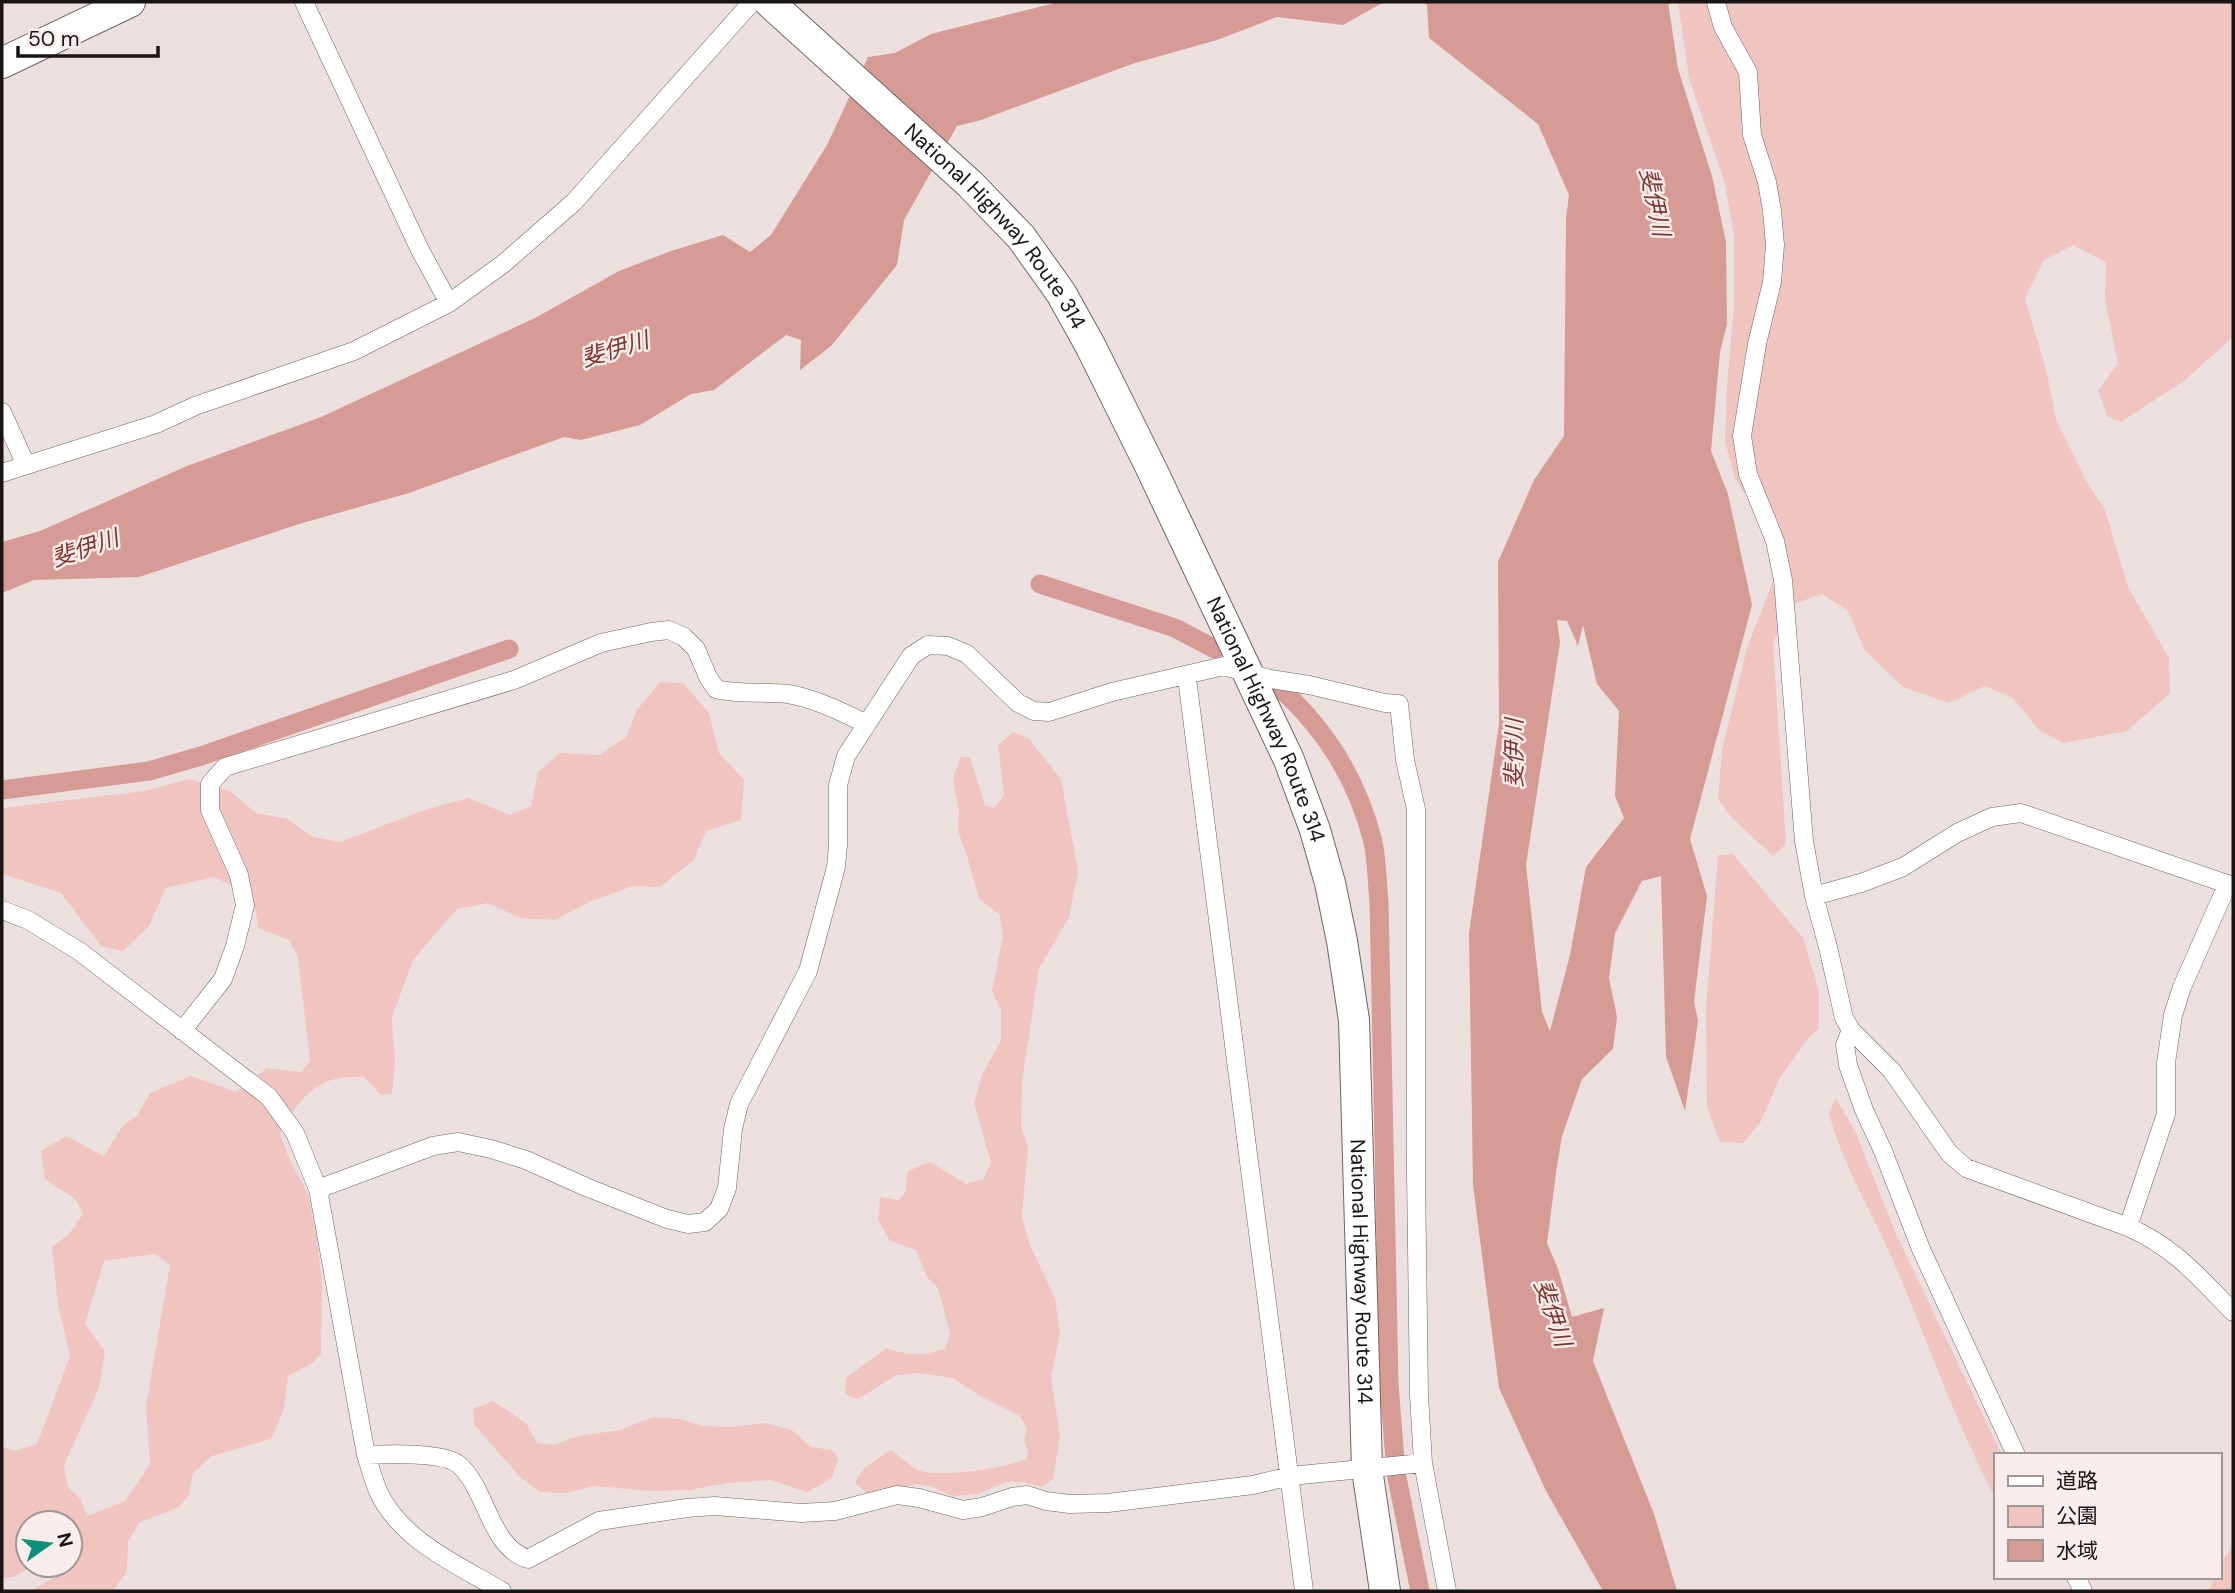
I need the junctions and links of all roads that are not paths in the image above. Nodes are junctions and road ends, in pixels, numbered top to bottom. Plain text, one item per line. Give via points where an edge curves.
1 (130, 2) edge
2 (304, 2) edge
3 (752, 2) edge
4 (769, 2) edge
5 (1716, 2) edge
6 (2, 63) edge
7 (449, 303) junction
8 (2, 412) edge
9 (26, 465) junction
10 (2, 473) edge
11 (1247, 671) junction
12 (1185, 675) junction
13 (866, 724) junction
14 (2229, 884) edge
15 (1814, 896) junction
16 (2, 910) edge
17 (1852, 1030) junction
18 (182, 1031) junction
19 (318, 1189) junction
20 (2128, 1227) junction
21 (2233, 1312) edge
22 (2015, 1453) edge
23 (366, 1455) junction
24 (1423, 1463) junction
25 (1367, 1469) junction
26 (1290, 1476) junction
27 (502, 1591) edge
28 (1304, 1591) edge
29 (1384, 1591) edge
30 (1447, 1591) edge

1 - 6 highway
2 - 7 street
3 - 7 street via 574,202 503,264
4 - 11 highway, National Highway Route 314 via 970,184 1021,237 1061,293 1109,384
5 - 15 street via 1723,27 1748,72 1752,135 1767,182 1773,223 1772,282 1742,436 1748,474 1775,541 1783,580 1804,841
7 - 9 street via 354,351 156,424
8 - 9 street
9 - 10 street
11 - 12 street via 1224,666
11 - 24 street via 1399,704 1416,808 1416,1201
11 - 25 highway, National Highway Route 314 via 1289,760 1315,830 1342,941 1354,1020
12 - 13 street via 1049,712 1034,711 1018,703 967,654 948,646 928,645 911,656
12 - 26 street
13 - 18 street via 787,694 716,689 696,649 669,630 601,643 502,684 225,767 210,784 211,810 239,875 245,905 223,979
13 - 19 street via 846,756 838,785 836,867 808,971 739,1104 727,1188 719,1209 705,1222 667,1219 526,1160 458,1142 433,1146
14 - 15 street via 2021,813 1992,817 1903,867
14 - 20 street via 2173,1015 2166,1063 2166,1114
15 - 17 street via 1844,1018
16 - 18 street via 79,951
17 - 20 street via 1892,1071 1949,1153 1966,1168
17 - 22 street via 1845,1045 1864,1110 1921,1249
18 - 19 street via 268,1097 295,1133
19 - 23 street
20 - 21 street via 2174,1253
23 - 26 street via 443,1458 458,1464 503,1541 528,1559 599,1521 687,1508 812,1513 897,1495 963,1510 1027,1495 1046,1502 1108,1503
23 - 27 street via 379,1493 400,1522 427,1546
24 - 25 street
24 - 30 street
25 - 26 street
25 - 29 highway, National Highway Route 314
26 - 28 street

